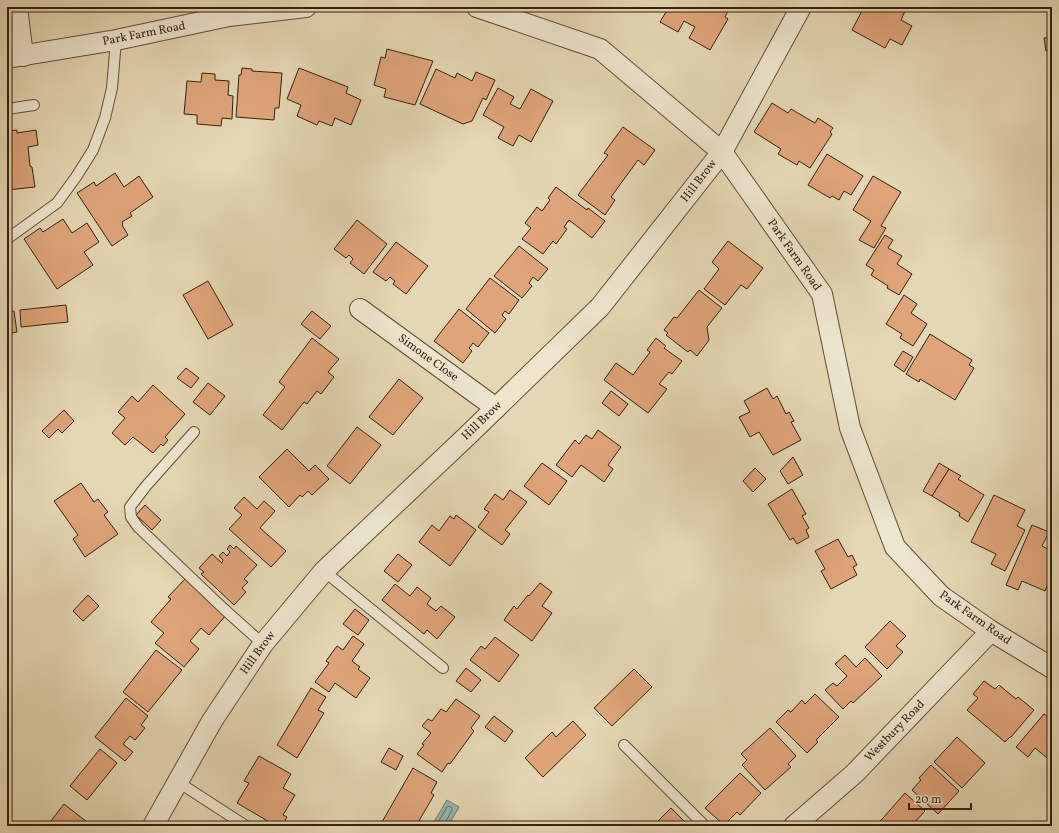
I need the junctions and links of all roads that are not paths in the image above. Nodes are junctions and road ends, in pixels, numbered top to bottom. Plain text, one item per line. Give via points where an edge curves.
1 (17, 7) edge
2 (306, 7) edge
3 (476, 7) edge
4 (800, 7) edge
5 (116, 40) junction
6 (15, 57) edge
7 (34, 105) dead end
8 (7, 110) edge
9 (722, 152) junction
10 (7, 238) edge
11 (360, 309) dead end
12 (496, 408) junction
13 (194, 432) dead end
14 (324, 571) junction
15 (991, 631) junction
16 (263, 644) junction
17 (443, 668) dead end
18 (1052, 668) edge
19 (624, 745) dead end
20 (178, 782) junction
21 (153, 826) edge
22 (246, 826) edge
23 (705, 826) edge
24 (794, 826) edge

1 - 6 street
2 - 5 street, Park Farm Road via 229,16
3 - 9 street, Park Farm Road via 600,49
4 - 9 street, Hill Brow
5 - 6 street, Park Farm Road
5 - 10 lane via 112,88 105,118 93,150 57,203
7 - 8 lane
9 - 12 street, Hill Brow via 600,306
9 - 15 street, Park Farm Road via 822,294 850,428 895,547 941,596
11 - 12 street, Simone Close
12 - 14 street, Hill Brow
13 - 16 lane via 130,507 131,517 138,527
14 - 16 street, Hill Brow
14 - 17 lane
15 - 18 street, Park Farm Road
15 - 24 street, Westbury Road via 855,773
16 - 20 street, Hill Brow via 212,721
19 - 23 lane
20 - 21 street, Hill Brow
20 - 22 lane

